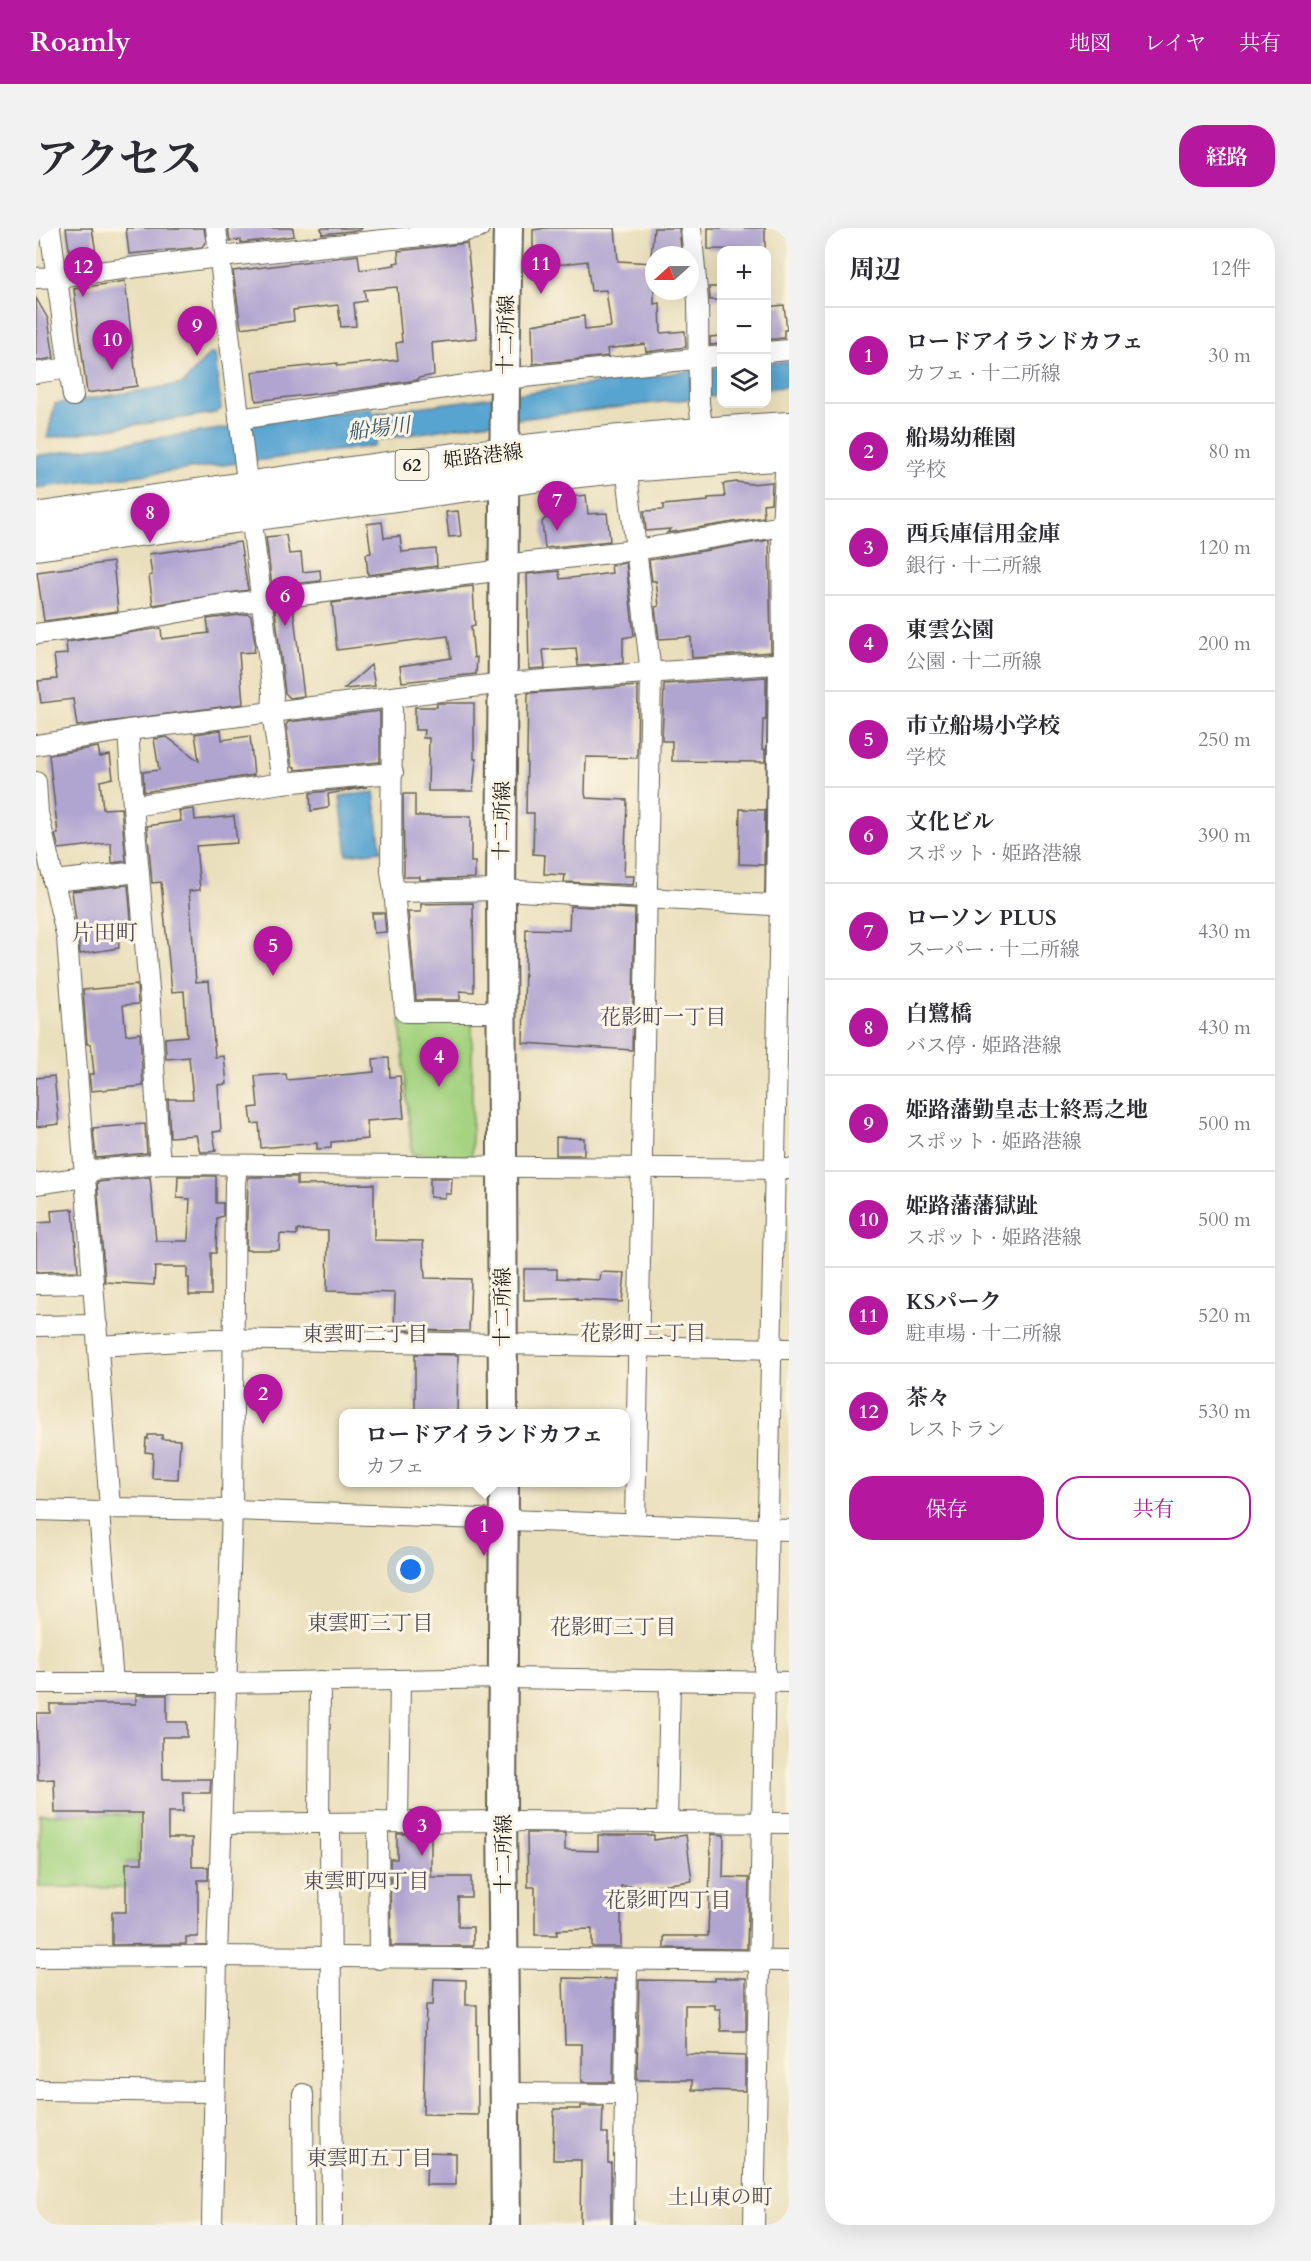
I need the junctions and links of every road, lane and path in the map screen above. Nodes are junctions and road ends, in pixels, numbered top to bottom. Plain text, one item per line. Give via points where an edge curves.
1 (50, 228) edge
2 (216, 228) edge
3 (479, 228) edge
4 (508, 228) edge
5 (691, 228) edge
6 (374, 234) edge
7 (219, 257) junction
8 (57, 277) junction
9 (36, 278) edge
10 (789, 350) edge
11 (771, 352) edge
12 (717, 356) edge
13 (699, 357) junction
14 (68, 368) junction
15 (36, 373) edge
16 (505, 379) junction
17 (73, 396) dead end
18 (701, 418) junction
19 (239, 419) junction
20 (788, 446) edge
21 (504, 454) junction
22 (626, 466) junction
23 (248, 490) junction
24 (36, 519) edge
25 (785, 525) edge
26 (36, 544) edge
27 (636, 550) junction
28 (504, 567) junction
29 (261, 601) junction
30 (36, 634) edge
31 (786, 663) edge
32 (651, 673) junction
33 (504, 683) junction
34 (392, 698) junction
35 (272, 712) junction
36 (128, 730) junction
37 (36, 745) edge
38 (393, 773) junction
39 (36, 782) edge
40 (282, 783) junction
41 (133, 806) junction
42 (37, 814) edge
43 (139, 872) junction
44 (53, 881) junction
45 (394, 890) junction
46 (501, 890) junction
47 (648, 899) junction
48 (785, 905) edge
49 (501, 1012) junction
50 (163, 1164) junction
51 (237, 1165) junction
52 (642, 1166) junction
53 (503, 1167) junction
54 (782, 1169) edge
55 (84, 1177) junction
56 (36, 1184) edge
57 (93, 1283) junction
58 (36, 1284) edge
59 (97, 1324) junction
60 (36, 1326) edge
61 (234, 1340) junction
62 (501, 1343) junction
63 (638, 1345) junction
64 (98, 1346) junction
65 (780, 1349) edge
66 (503, 1409) edge
67 (504, 1487) edge
68 (36, 1510) edge
69 (105, 1510) junction
70 (232, 1510) junction
71 (505, 1520) junction
72 (636, 1524) junction
73 (767, 1529) junction
74 (789, 1530) edge
75 (504, 1678) junction
76 (400, 1680) junction
77 (670, 1680) junction
78 (320, 1681) junction
79 (764, 1682) junction
80 (789, 1682) edge
81 (36, 1683) edge
82 (113, 1683) junction
83 (227, 1683) junction
84 (503, 1821) junction
85 (388, 1822) junction
86 (668, 1822) junction
87 (325, 1823) junction
88 (762, 1823) junction
89 (789, 1823) edge
90 (222, 1824) junction
91 (218, 1956) junction
92 (36, 1957) edge
93 (330, 1958) junction
94 (379, 1959) junction
95 (503, 1959) junction
96 (627, 1961) junction
97 (760, 1961) junction
98 (789, 1961) edge
99 (36, 2090) edge
100 (214, 2092) junction
101 (504, 2093) junction
102 (303, 2094) dead end
103 (625, 2094) junction
104 (212, 2225) edge
105 (304, 2225) edge
106 (332, 2225) edge
107 (506, 2225) edge
108 (623, 2225) edge
109 (754, 2225) edge

1 - 8 street
2 - 7 street
3 - 6 street
4 - 16 street, 十二所線
5 - 13 street
6 - 7 street
7 - 8 street
7 - 19 street
8 - 9 street
8 - 14 street
10 - 11 street
12 - 13 street
13 - 16 street
13 - 18 street
14 - 15 street
14 - 17 street
16 - 19 street
16 - 21 street, 十二所線
18 - 20 main road, 姫路港線 / 62
18 - 21 main road, 姫路港線 / 62
19 - 23 street
20 - 22 main road, 姫路港線 / 62
20 - 25 street
21 - 22 main road, 姫路港線 / 62
21 - 23 main road, 姫路港線 / 62
21 - 28 street, 十二所線
22 - 27 street
23 - 24 main road, 姫路港線 / 62
23 - 26 main road, 姫路港線 / 62
23 - 29 street
25 - 27 street
25 - 31 street
27 - 28 street
27 - 32 street
28 - 29 street
28 - 33 street, 十二所線
29 - 30 street
29 - 35 street
31 - 32 street
31 - 48 street
32 - 33 street
32 - 47 street
33 - 34 street
33 - 46 street, 十二所線
34 - 35 street
34 - 38 street
35 - 36 street
35 - 40 street
36 - 37 street
36 - 41 street
38 - 40 street
38 - 45 street
39 - 42 street
40 - 41 street
41 - 43 street
42 - 44 street
43 - 44 street
43 - 50 street via 159,1153
44 - 55 street via 67,938
45 - 46 street
45 - 49 street via 405,1012
46 - 47 street
46 - 49 street, 十二所線
47 - 48 street
47 - 52 street
48 - 54 street
49 - 53 street, 十二所線
50 - 51 street
50 - 55 street via 93,1170
51 - 53 street
51 - 61 street
52 - 53 street
52 - 54 street
52 - 63 street
53 - 62 street, 十二所線
54 - 65 street
55 - 56 street
55 - 57 street
57 - 58 street
57 - 59 street
59 - 60 street
59 - 64 street
61 - 62 street
61 - 64 street
61 - 70 street
62 - 63 street
62 - 66 street, 十二所線
63 - 65 street
63 - 72 street
64 - 69 street
65 - 73 street
67 - 71 street, 十二所線
68 - 69 street
69 - 70 street
69 - 82 street
70 - 71 street
70 - 83 street
71 - 72 street
71 - 75 street, 十二所線
72 - 73 street
73 - 74 street
73 - 79 street
75 - 76 street
75 - 77 street
75 - 84 street, 十二所線
76 - 78 street
76 - 85 street
77 - 79 street
77 - 86 street
78 - 83 street
78 - 87 street
79 - 80 street
79 - 88 street
81 - 82 street
82 - 83 street
83 - 90 street
84 - 85 street
84 - 86 street
84 - 95 street, 十二所線
85 - 87 street
85 - 94 street
86 - 88 street
87 - 90 street
87 - 93 street
88 - 89 street
88 - 97 street
90 - 91 street
91 - 92 street
91 - 93 street
91 - 100 street
93 - 94 street
93 - 106 street
94 - 95 street
95 - 96 street
95 - 101 street, 十二所線
96 - 97 street
96 - 103 street
97 - 98 street
97 - 109 street
99 - 100 street
100 - 104 street
101 - 103 street
101 - 107 street, 十二所線
102 - 105 street
103 - 108 street

